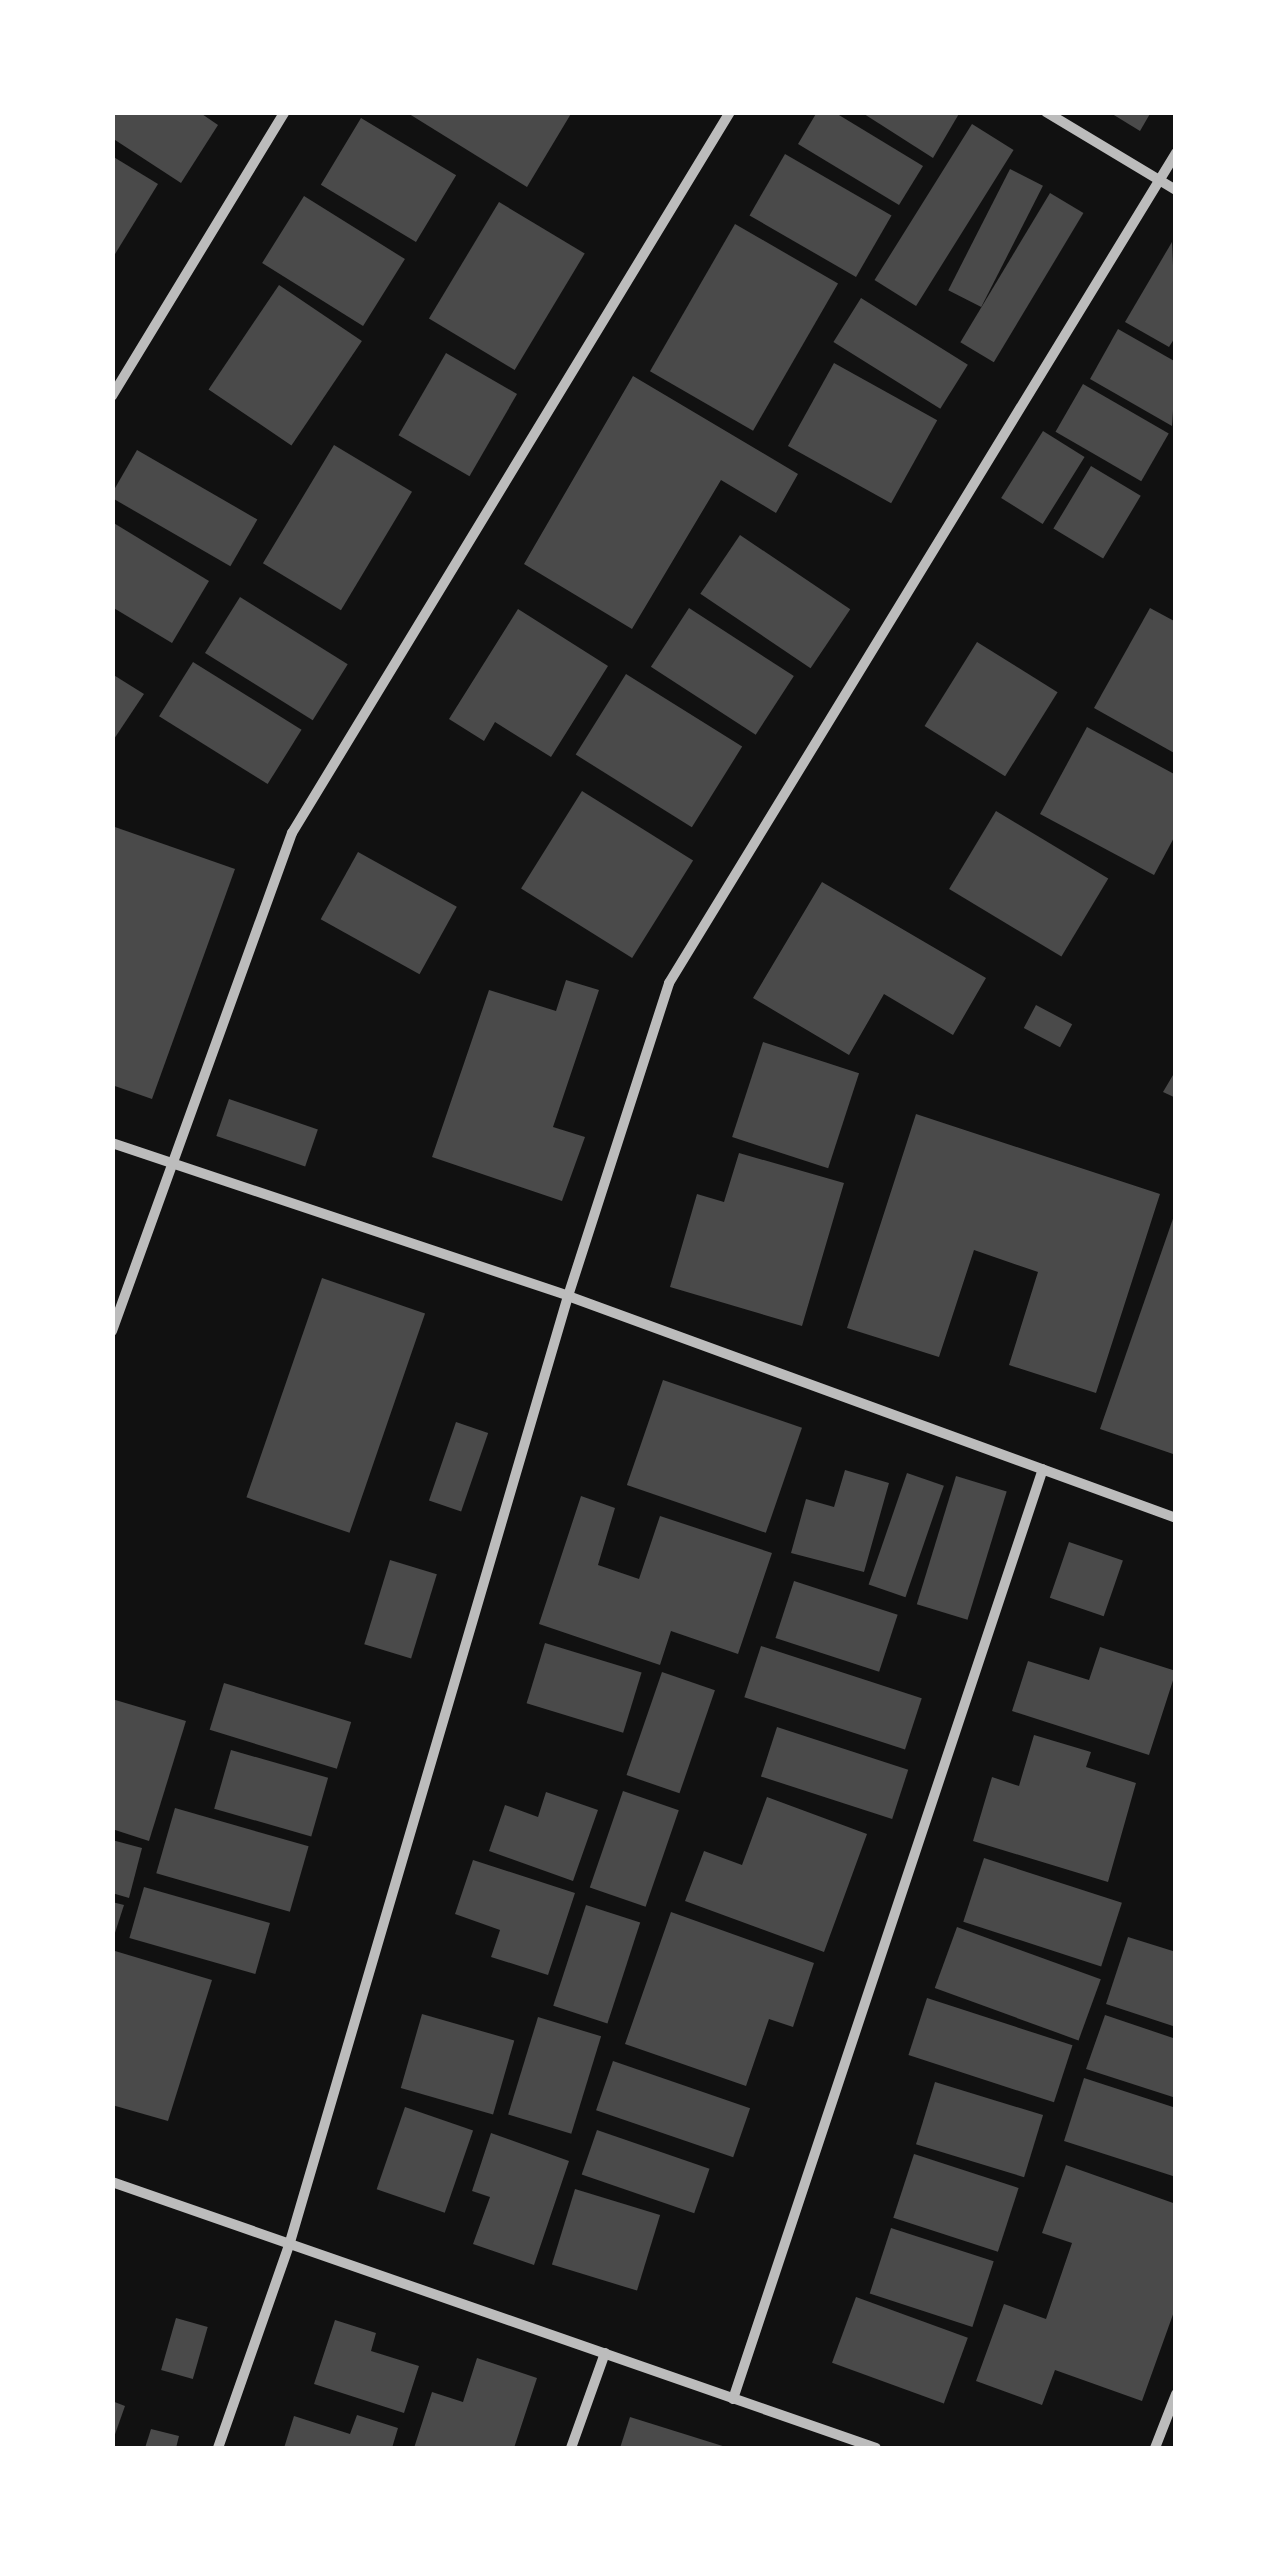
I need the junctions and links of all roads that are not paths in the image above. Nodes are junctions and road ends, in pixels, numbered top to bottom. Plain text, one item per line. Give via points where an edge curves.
1 (285, 112) edge
2 (730, 112) edge
3 (1046, 112) edge
4 (1176, 153) edge
5 (1159, 180) junction
6 (1176, 190) edge
7 (112, 396) edge
8 (112, 1143) edge
9 (172, 1164) junction
10 (568, 1296) junction
11 (112, 1331) edge
12 (1042, 1470) junction
13 (1176, 1518) edge
14 (112, 2182) edge
15 (290, 2242) junction
16 (605, 2353) junction
17 (1176, 2394) edge
18 (733, 2399) junction
19 (218, 2448) edge
20 (571, 2448) edge
21 (876, 2448) edge
22 (1155, 2448) edge

1 - 7 street
2 - 9 street via 292,832
3 - 5 street
4 - 5 street
5 - 6 street
5 - 10 street via 669,983
8 - 9 street
9 - 10 street
9 - 11 street
10 - 12 street
10 - 15 street
12 - 13 street
12 - 18 street
14 - 15 street
15 - 16 street
15 - 19 street
16 - 18 street
16 - 20 street
17 - 22 street
18 - 21 street

